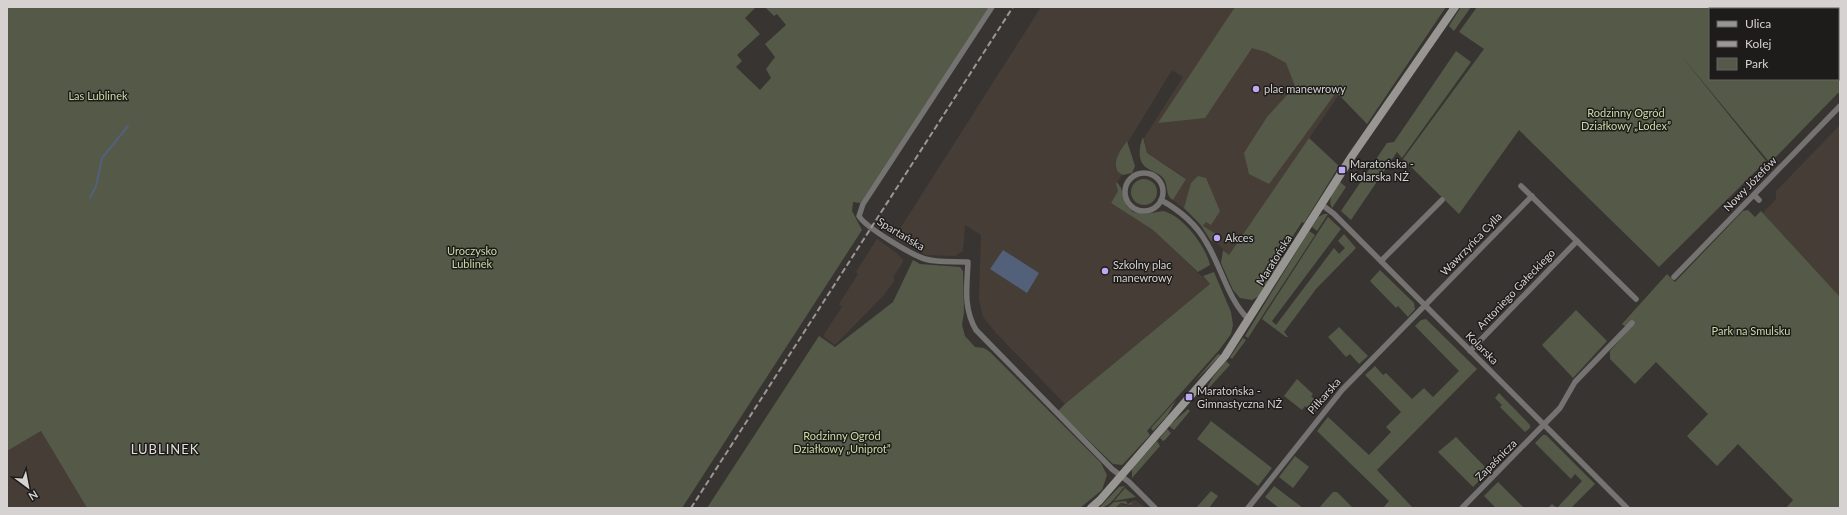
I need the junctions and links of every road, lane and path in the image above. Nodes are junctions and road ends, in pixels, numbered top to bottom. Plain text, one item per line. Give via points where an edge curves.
1 (992, 7) edge
2 (1454, 7) edge
3 (1840, 106) edge
4 (1521, 186) dead end
5 (1754, 195) junction
6 (1532, 196) junction
7 (1161, 200) junction
8 (1442, 200) dead end
9 (1760, 200) dead end
10 (1321, 204) junction
11 (1577, 241) junction
12 (1381, 262) junction
13 (1674, 277) dead end
14 (1636, 299) dead end
15 (1425, 306) junction
16 (1249, 320) junction
17 (1632, 323) dead end
18 (1470, 351) junction
19 (1543, 425) junction
20 (1120, 475) junction
21 (1091, 508) edge
22 (1155, 508) edge
23 (1248, 508) edge
24 (1462, 508) edge
25 (1627, 508) edge

1 - 20 street, Spartańska via 863,204 859,216 874,230 921,258 968,262 966,302 976,330
2 - 10 main road, Maratońska
3 - 5 street, Nowy Józefów
4 - 6 street
5 - 9 street
5 - 13 street, Nowy Józefów
6 - 11 street
6 - 15 street, Wawrzyńca Cylla
7 - 7 street via 1163,188 1150,174 1138,175 1128,183 1127,200 1135,209 1152,209
7 - 16 street via 1188,220 1203,237 1235,305
8 - 12 street
10 - 12 street, Kolarska
10 - 16 main road, Maratońska
11 - 14 street
11 - 18 street, Antoniego Gałeckiego
12 - 15 street, Kolarska
15 - 18 street, Kolarska
15 - 23 street, Piłkarska via 1342,390
16 - 20 main road, Maratońska via 1213,371
17 - 19 street via 1575,382 1560,408
18 - 19 street, Kolarska
19 - 24 street, Zapaśnicza
19 - 25 street, Kolarska
20 - 21 main road, Maratońska
20 - 22 street

